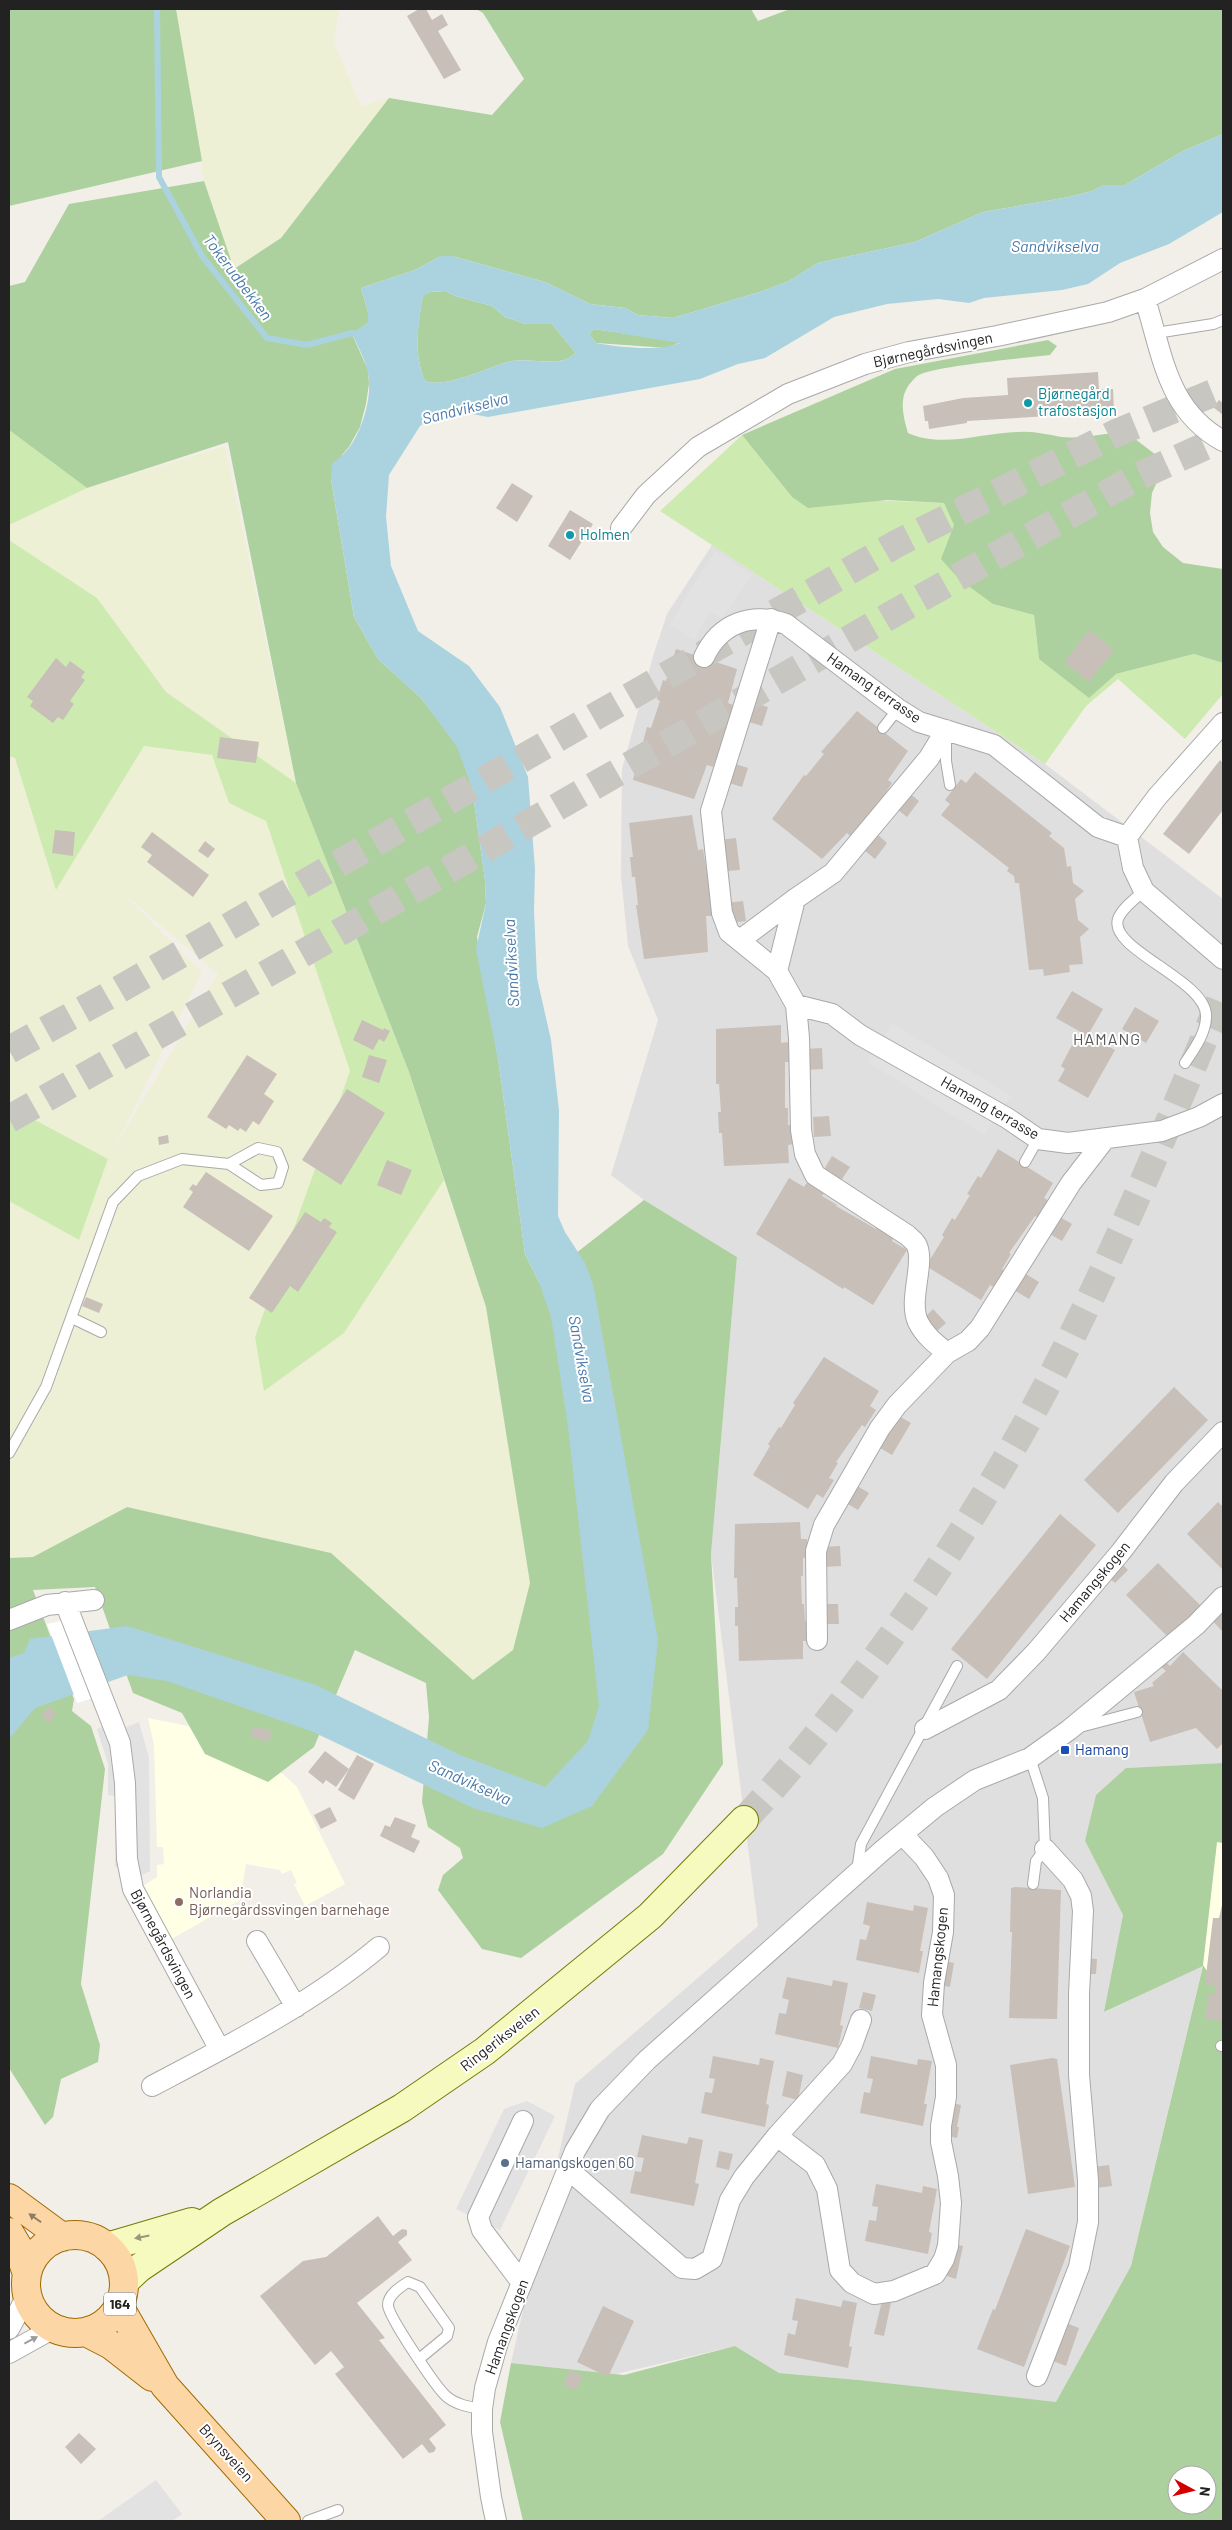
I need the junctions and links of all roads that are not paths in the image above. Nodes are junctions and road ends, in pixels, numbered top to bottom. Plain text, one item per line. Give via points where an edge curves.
1 (1223, 259) edge
2 (1145, 299) junction
3 (1223, 320) edge
4 (1156, 333) junction
5 (1223, 441) edge
6 (621, 528) dead end
7 (771, 619) junction
8 (704, 657) dead end
9 (898, 709) junction
10 (1223, 723) edge
11 (883, 728) dead end
12 (946, 730) junction
13 (950, 784) dead end
14 (1127, 837) junction
15 (1144, 890) junction
16 (795, 899) junction
17 (740, 940) junction
18 (1223, 959) edge
19 (777, 971) junction
20 (796, 1005) junction
21 (1185, 1063) dead end
22 (1223, 1104) edge
23 (1038, 1139) junction
24 (1105, 1139) junction
25 (1025, 1162) dead end
26 (229, 1164) junction
27 (72, 1318) junction
28 (101, 1332) dead end
29 (947, 1353) junction
30 (1223, 1432) edge
31 (9, 1454) edge
32 (1223, 1597) edge
33 (94, 1600) dead end
34 (68, 1611) junction
35 (9, 1620) edge
36 (818, 1640) dead end
37 (957, 1666) dead end
38 (1137, 1712) dead end
39 (924, 1729) junction
40 (1069, 1730) junction
41 (1030, 1758) junction
42 (744, 1820) tunnel mouth
43 (903, 1835) junction
44 (1045, 1849) junction
45 (857, 1872) junction
46 (1033, 1884) dead end
47 (257, 1941) dead end
48 (379, 1947) dead end
49 (296, 2007) junction
50 (861, 2020) dead end
51 (220, 2050) junction
52 (152, 2086) dead end
53 (523, 2121) dead end
54 (777, 2136) junction
55 (569, 2170) junction
56 (9, 2198) edge
57 (222, 2212) junction
58 (9, 2232) edge
59 (62, 2236) junction
60 (107, 2247) junction
61 (522, 2283) junction
62 (27, 2285) junction
63 (121, 2294) junction
64 (54, 2328) junction
65 (9, 2329) edge
66 (86, 2332) junction
67 (9, 2353) edge
68 (419, 2359) junction
69 (1037, 2376) dead end
70 (166, 2386) junction
71 (482, 2409) junction
72 (338, 2510) dead end
73 (286, 2521) edge
74 (308, 2521) edge
75 (496, 2521) edge

1 - 2 street, Bjørnegårdsvingen
2 - 4 street
2 - 6 street, Bjørnegårdsvingen via 1108,312 908,352 866,364 788,394 698,447 646,495
3 - 4 lane
4 - 5 street via 1171,385 1180,402 1205,431
7 - 8 street, Hamang terrasse via 736,623 712,641
7 - 9 street, Hamang terrasse via 786,624
7 - 17 street via 711,811 722,912 729,932
9 - 11 lane
9 - 12 street, Hamang terrasse via 919,722
10 - 14 street via 1157,797
12 - 13 lane
12 - 14 street, Hamang terrasse via 994,745 1098,827
12 - 16 street via 929,758 834,873
14 - 15 street via 1133,868
15 - 18 street
15 - 21 lane via 1122,912 1117,921 1119,931 1132,946 1194,992 1204,1004 1207,1017 1201,1039
16 - 17 street
16 - 19 street
17 - 19 street
19 - 20 street
20 - 23 street, Hamang terrasse via 832,1014 860,1035
20 - 29 street via 800,1038 801,1130 805,1154 815,1175 907,1234 917,1245 917,1320 925,1334
22 - 24 street, Hamang terrasse via 1162,1131
23 - 24 street, Hamang terrasse via 1068,1143
23 - 25 lane
24 - 29 street via 1071,1184 980,1328 968,1341
26 - 26 lane via 261,1185 278,1183 283,1166 277,1152 258,1148
26 - 27 lane via 182,1159 138,1176 113,1202
27 - 28 lane
27 - 31 lane via 46,1387
29 - 36 street via 897,1405 880,1428 824,1525 816,1551
30 - 39 street, Hamangskogen via 1174,1483 1120,1553 1036,1652 999,1690
32 - 40 street, Hamangskogen via 1196,1625
33 - 34 street
34 - 35 street via 47,1605
34 - 51 street, Bjørnegårdsvingen via 122,1756 126,1859 133,1888
37 - 39 lane
38 - 40 lane
39 - 45 lane via 861,1844
40 - 41 street, Hamangskogen
41 - 43 street, Hamangskogen via 975,1780 935,1807
41 - 44 lane via 1043,1798
42 - 57 main road, Ringeriksveien via 650,1916 478,2056 351,2140
43 - 45 street, Hamangskogen
43 - 54 street, Hamangskogen via 924,1857 938,1878 944,1895 943,1932 932,2015 946,2065 941,2142 951,2203 948,2246 935,2274 894,2292 874,2294 852,2283 840,2270 827,2189 815,2165
44 - 46 lane via 1036,1862
44 - 69 street via 1073,1880 1081,1896 1083,1911 1079,2075 1088,2180 1088,2222 1078,2267
45 - 55 street, Hamangskogen via 646,2060 600,2109 575,2150
47 - 49 street
48 - 49 street
49 - 51 street
50 - 54 street via 842,2064
51 - 52 street
53 - 61 street via 478,2217 482,2230
54 - 55 street via 730,2200 712,2258 695,2269 682,2268
55 - 61 street, Hamangskogen
59 -> 56 main road
57 -> 60 main road, Ringeriksveien
57 - 63 main road, Ringeriksveien via 139,2268
58 - 62 main road via 18,2247
59 - 60 main road via 88,2237
59 - 62 main road via 35,2254
60 - 63 main road, 164 via 120,2264
61 - 71 street, Hamangskogen via 498,2342
62 - 64 main road via 37,2315
62 - 65 street
63 - 66 main road, 164 via 105,2323
63 - 70 main road, Brynsveien / 164
64 - 66 main road, 164
67 -> 64 street
66 - 70 main road, Brynsveien / 164 via 111,2345
68 - 68 lane via 390,2314 388,2305 390,2296 408,2282 420,2287 449,2328 446,2336
68 - 71 lane via 446,2396 461,2405
70 - 73 main road, Brynsveien / 164
71 - 75 street, Hamangskogen via 490,2497
72 - 74 lane

